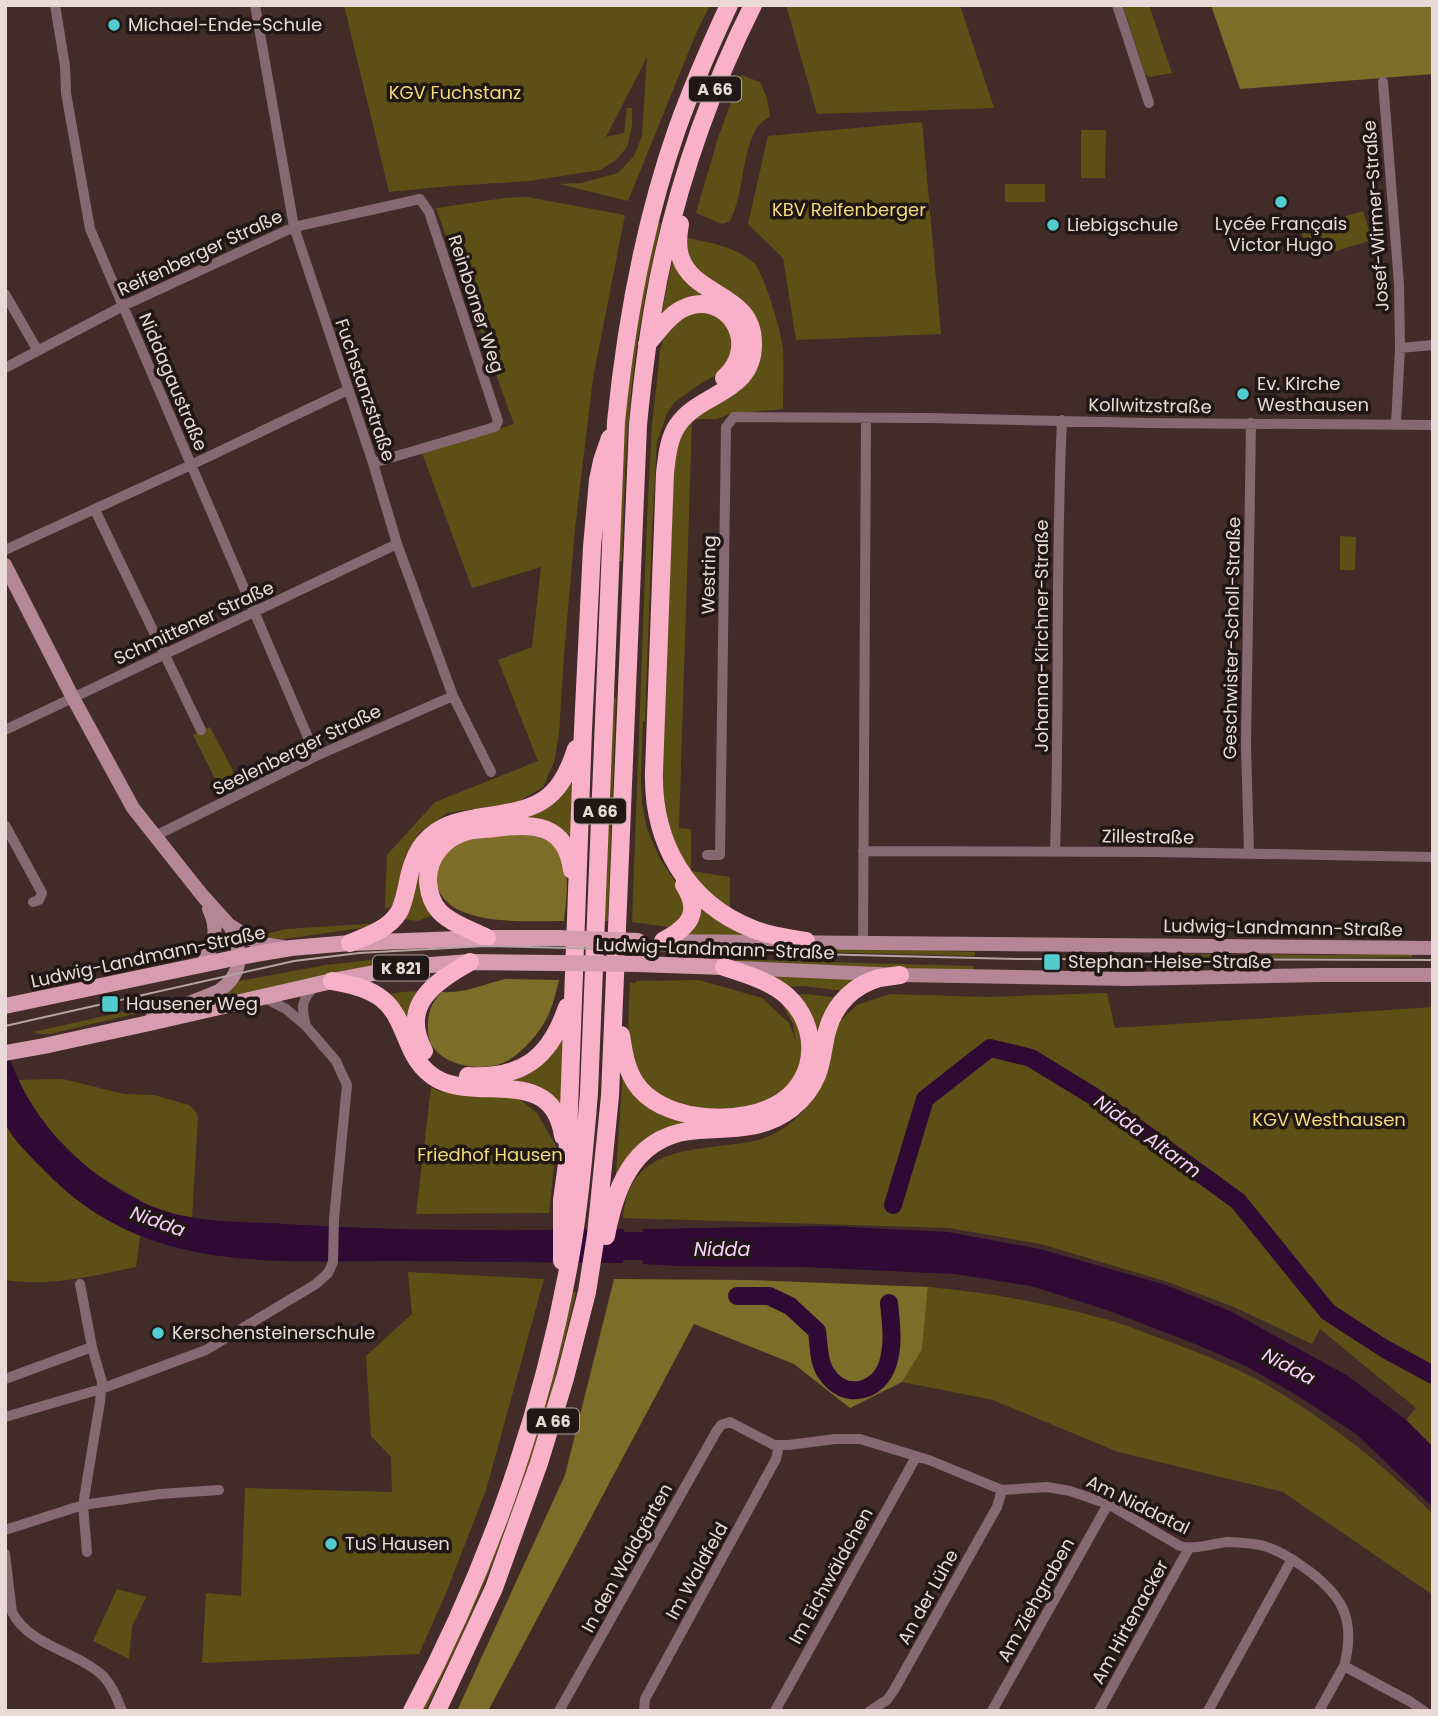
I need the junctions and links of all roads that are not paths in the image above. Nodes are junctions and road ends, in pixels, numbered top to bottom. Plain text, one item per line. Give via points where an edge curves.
1 (55, 5) edge
2 (255, 5) edge
3 (729, 5) edge
4 (752, 5) edge
5 (1117, 5) edge
6 (1383, 82) dead end
7 (1149, 103) dead end
8 (685, 176) junction
9 (420, 200) joint
10 (294, 227) junction
11 (5, 294) edge
12 (123, 306) junction
13 (648, 344) junction
14 (1433, 345) edge
15 (1400, 348) junction
16 (38, 352) junction
17 (5, 369) edge
18 (348, 390) junction
19 (866, 419) junction
20 (1062, 420) junction
21 (616, 422) junction
22 (1251, 424) junction
23 (1396, 424) junction
24 (1433, 425) edge
25 (373, 463) junction
26 (191, 465) junction
27 (95, 509) junction
28 (397, 544) junction
29 (5, 550) edge
30 (5, 565) edge
31 (254, 612) junction
32 (164, 654) junction
33 (453, 696) junction
34 (73, 698) junction
35 (583, 729) junction
36 (5, 730) edge
37 (201, 730) dead end
38 (316, 756) junction
39 (491, 772) dead end
40 (5, 825) edge
41 (155, 836) junction
42 (863, 851) junction
43 (1055, 851) junction
44 (1249, 853) junction
45 (707, 855) dead end
46 (1433, 857) edge
47 (202, 895) junction
48 (33, 902) dead end
49 (576, 903) junction
50 (229, 925) junction
51 (487, 938) junction
52 (663, 941) junction
53 (806, 941) junction
54 (863, 942) junction
55 (350, 943) junction
56 (291, 948) junction
57 (1433, 948) edge
58 (239, 957) junction
59 (470, 962) junction
60 (202, 964) junction
61 (724, 967) junction
62 (900, 975) junction
63 (1433, 975) edge
64 (325, 982) junction
65 (572, 990) junction
66 (615, 996) junction
67 (262, 997) junction
68 (9, 1005) edge
69 (306, 1026) junction
70 (131, 1027) junction
71 (5, 1053) edge
72 (567, 1164) junction
73 (571, 1200) junction
74 (607, 1201) junction
75 (80, 1284) dead end
76 (92, 1347) junction
77 (5, 1379) edge
78 (101, 1389) junction
79 (5, 1417) edge
80 (779, 1446) junction
81 (916, 1457) junction
82 (219, 1490) dead end
83 (1002, 1490) junction
84 (1108, 1504) junction
85 (83, 1505) junction
86 (5, 1530) edge
87 (1188, 1548) junction
88 (87, 1552) dead end
89 (5, 1554) edge
90 (1292, 1559) junction
91 (9, 1612) edge
92 (1344, 1666) junction
93 (122, 1711) edge
94 (412, 1711) edge
95 (437, 1711) edge
96 (559, 1711) edge
97 (644, 1711) edge
98 (775, 1711) edge
99 (870, 1711) edge
100 (992, 1711) edge
101 (1099, 1711) edge
102 (1208, 1711) edge
103 (1319, 1711) edge
104 (1424, 1711) edge

1 - 12 street, Niddagaustraße via 90,229
2 - 10 street, Fuchstanzstraße
3 - 21 highway, A 66 via 677,130 652,211 631,305
4 - 8 highway, A 66 via 712,97
5 - 7 street
6 - 15 street, Josef-Wirmer-Straße
8 - 13 highway, A 66 via 663,259
8 - 53 highway via 680,257 694,279 741,310 754,345 750,363 738,381 688,413 669,444 655,804 668,849 708,902 753,929
9 - 10 street, Reifenberger Straße
9 - 25 street, Reinborner Weg via 429,212 498,421 495,427
10 - 12 street, Reifenberger Straße
10 - 18 street, Fuchstanzstraße
11 - 16 street
12 - 16 street, Reifenberger Straße
12 - 26 street, Niddagaustraße
13 - 52 highway via 681,309 701,304 729,316 741,343 731,372 688,400 675,415 661,457 650,804 663,851 693,905 688,923
13 - 66 highway, A 66 via 638,425
14 - 15 street
15 - 23 street, Josef-Wirmer-Straße
16 - 17 street, Reifenberger Straße
18 - 25 street, Fuchstanzstraße
18 - 26 street
19 - 20 street, Kollwitzstraße
19 - 42 street
19 - 45 street, Westring via 734,417 726,427 720,855
20 - 22 street, Kollwitzstraße
20 - 43 street, Johanna-Kirchner-Straße
21 - 35 highway via 598,480
21 - 73 highway, A 66 via 590,1079 585,1149
22 - 23 street, Kollwitzstraße
22 - 44 street, Geschwister-Scholl-Straße via 1246,733
23 - 24 street, Kollwitzstraße
25 - 28 street, Fuchstanzstraße
26 - 27 street
26 - 31 street, Niddagaustraße
27 - 29 street
27 - 32 street
28 - 31 street, Schmittener Straße
28 - 33 street, Fuchstanzstraße
30 - 34 main road
31 - 32 street, Schmittener Straße
31 - 38 street, Niddagaustraße
32 - 34 street, Schmittener Straße
32 - 37 street
33 - 38 street, Seelenberger Straße
33 - 39 street, Fuchstanzstraße
34 - 36 street, Schmittener Straße
34 - 41 main road via 133,808
35 - 49 highway
35 - 55 highway via 569,771 555,791 539,804 517,812 457,821 436,832 413,860 399,912 384,927
38 - 41 street, Seelenberger Straße
40 - 48 street via 42,893
41 - 47 main road
42 - 43 street, Zillestraße
42 - 54 street
43 - 44 street, Zillestraße
44 - 46 street, Zillestraße
47 - 50 main road
47 - 60 main road via 216,934
49 - 51 highway via 567,848 548,831 520,825 458,834 435,854 428,875 430,895 442,914
49 - 65 highway
50 - 56 main road via 258,943
50 - 58 main road
51 - 52 main road, Ludwig-Landmann-Straße / K 821, bridge
51 - 55 main road, Ludwig-Landmann-Straße / K 821
52 - 53 main road, Ludwig-Landmann-Straße / K 821
53 - 54 main road, Ludwig-Landmann-Straße / K 821
54 - 57 main road, Ludwig-Landmann-Straße / K 821
55 - 56 main road, Ludwig-Landmann-Straße / K 821
56 - 58 main road, Ludwig-Landmann-Straße / K 821
58 - 60 main road, Ludwig-Landmann-Straße / K 821
58 - 70 main road via 235,975 219,991
59 - 61 main road, Ludwig-Landmann-Straße / K 821, bridge
59 - 64 main road, Ludwig-Landmann-Straße / K 821 via 405,967
59 - 65 highway via 432,987 417,1013 417,1038 424,1052 450,1072 490,1076 533,1061 557,1033
60 - 68 main road, Ludwig-Landmann-Straße / K 821
61 - 62 main road, Ludwig-Landmann-Straße / K 821
61 - 66 highway via 785,994 799,1009 809,1032 809,1061 794,1090 781,1102 744,1116 693,1115 649,1098 627,1067
62 - 63 main road, Ludwig-Landmann-Straße / K 821 via 1128,979
62 - 74 highway via 866,983 841,1003 828,1029 813,1083 790,1110 747,1128 688,1131 664,1138 634,1161
64 - 67 main road, Ludwig-Landmann-Straße / K 821
64 - 69 street via 302,1006
64 - 72 highway via 366,989 387,1003 417,1060 438,1079 469,1087 519,1089 546,1102 559,1122
65 - 72 highway
66 - 74 highway, A 66
67 - 69 street
67 - 70 main road, Ludwig-Landmann-Straße / K 821
69 - 78 street via 336,1061 347,1085 333,1262 328,1273 206,1350
70 - 71 main road, Ludwig-Landmann-Straße / K 821
72 - 73 highway
73 - 94 highway, A 66 via 564,1292 535,1408 505,1500 457,1620
74 - 95 highway, A 66 via 601,1260 587,1292 525,1506 477,1628
75 - 76 street
76 - 77 street
76 - 78 street
78 - 79 street
78 - 85 street
80 - 81 street, Am Niddatal via 860,1439
80 - 96 street, In den Waldgärten via 735,1424 721,1425
80 - 97 street, Im Waldfeld via 645,1699
81 - 83 street, Am Niddatal
81 - 98 street, Im Eichwäldchen
82 - 85 street
83 - 84 street, Am Niddatal via 1048,1487
83 - 99 street, An der Lühe via 997,1507 894,1690
84 - 87 street, Am Niddatal
84 - 100 street, Am Ziehgraben
85 - 86 street
85 - 88 street
87 - 90 street, Am Niddatal via 1230,1542 1257,1544
87 - 101 street, Am Hirtenacker
89 - 91 street
90 - 92 street, Am Niddatal via 1322,1581 1342,1606 1349,1638
90 - 102 street
91 - 93 street via 31,1633 103,1676
92 - 103 street
92 - 104 street

